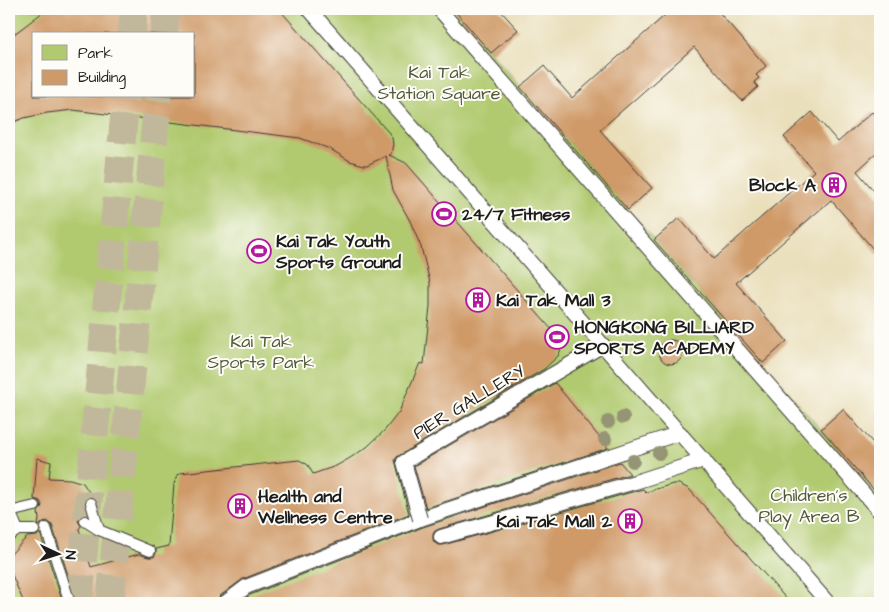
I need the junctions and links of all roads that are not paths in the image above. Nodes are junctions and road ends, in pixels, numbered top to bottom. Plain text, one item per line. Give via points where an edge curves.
1 (309, 9) edge
2 (439, 9) edge
3 (603, 345) junction
4 (680, 433) junction
5 (704, 460) junction
6 (91, 502) dead end
7 (36, 506) dead end
8 (10, 511) edge
9 (880, 512) edge
10 (420, 519) junction
11 (85, 521) dead end
12 (46, 528) dead end
13 (34, 530) dead end
14 (99, 530) junction
15 (13, 533) edge
16 (441, 537) dead end
17 (150, 551) dead end
18 (70, 603) edge
19 (225, 603) edge
20 (828, 603) edge

1 - 3 street
2 - 9 street
3 - 4 street
3 - 10 street, PIER GALLERY, bridge via 404,462
4 - 5 street
4 - 10 street
5 - 16 street
5 - 20 street
6 - 14 lane
7 - 8 lane
8 - 15 lane
10 - 19 street via 246,587
11 - 14 lane
12 - 18 lane
13 - 15 lane
14 - 17 lane

